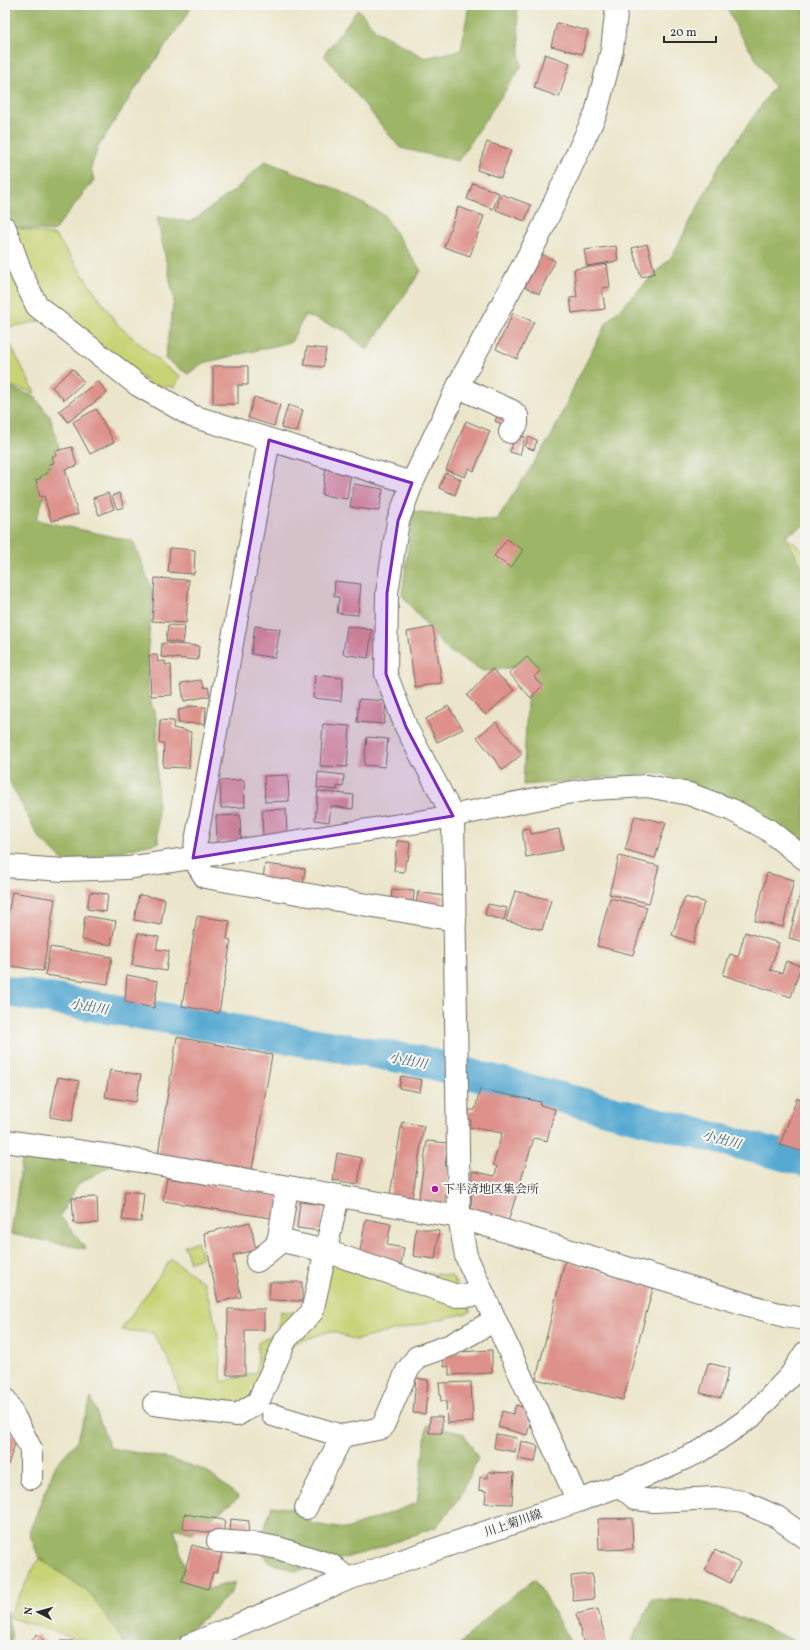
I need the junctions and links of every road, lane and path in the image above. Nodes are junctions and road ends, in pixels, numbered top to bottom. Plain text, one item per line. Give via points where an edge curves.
1 (617, 5) edge
2 (5, 228) edge
3 (458, 387) junction
4 (510, 432) dead end
5 (269, 440) junction
6 (412, 483) junction
7 (453, 816) junction
8 (193, 858) junction
9 (805, 859) edge
10 (5, 866) edge
11 (455, 920) junction
12 (5, 1141) edge
13 (287, 1187) junction
14 (338, 1196) junction
15 (459, 1217) junction
16 (278, 1240) junction
17 (326, 1251) junction
18 (258, 1261) dead end
19 (483, 1295) junction
20 (805, 1319) edge
21 (495, 1320) junction
22 (805, 1353) edge
23 (5, 1399) edge
24 (154, 1404) dead end
25 (273, 1415) dead end
26 (342, 1436) junction
27 (31, 1478) dead end
28 (619, 1485) junction
29 (578, 1501) junction
30 (306, 1508) dead end
31 (805, 1537) edge
32 (218, 1541) dead end
33 (348, 1579) junction
34 (190, 1645) edge

1 - 3 street via 612,50 596,113 539,236
2 - 5 street via 22,275 37,306 138,385 192,416
3 - 4 street via 512,411 517,416 517,424
3 - 6 street
5 - 6 street
5 - 8 street
6 - 7 street via 398,521 387,593 386,674 406,727
7 - 8 street
7 - 9 street via 592,789 646,786 689,794 732,810 767,829
7 - 11 street
8 - 10 street via 128,868 64,870
8 - 11 street via 204,877
11 - 15 street
12 - 13 street via 111,1156
13 - 14 street
13 - 16 street
14 - 15 street
14 - 17 street
15 - 19 street via 466,1256
15 - 20 street via 785,1316
16 - 17 street
16 - 18 street via 278,1244
17 - 19 street via 457,1296
17 - 24 street via 312,1312 286,1339 258,1402 237,1415
19 - 21 street
21 - 26 street via 451,1345 417,1357 407,1371 382,1428
21 - 29 street
22 - 28 street, 川上菊川線 via 791,1375 750,1417 701,1451
23 - 27 street via 31,1449
25 - 26 street
26 - 30 street
28 - 29 street, 川上菊川線
28 - 31 street via 636,1499 654,1501 716,1498 743,1502 777,1517
29 - 33 street, 川上菊川線
32 - 33 street via 278,1548 331,1564
33 - 34 street, 川上菊川線

